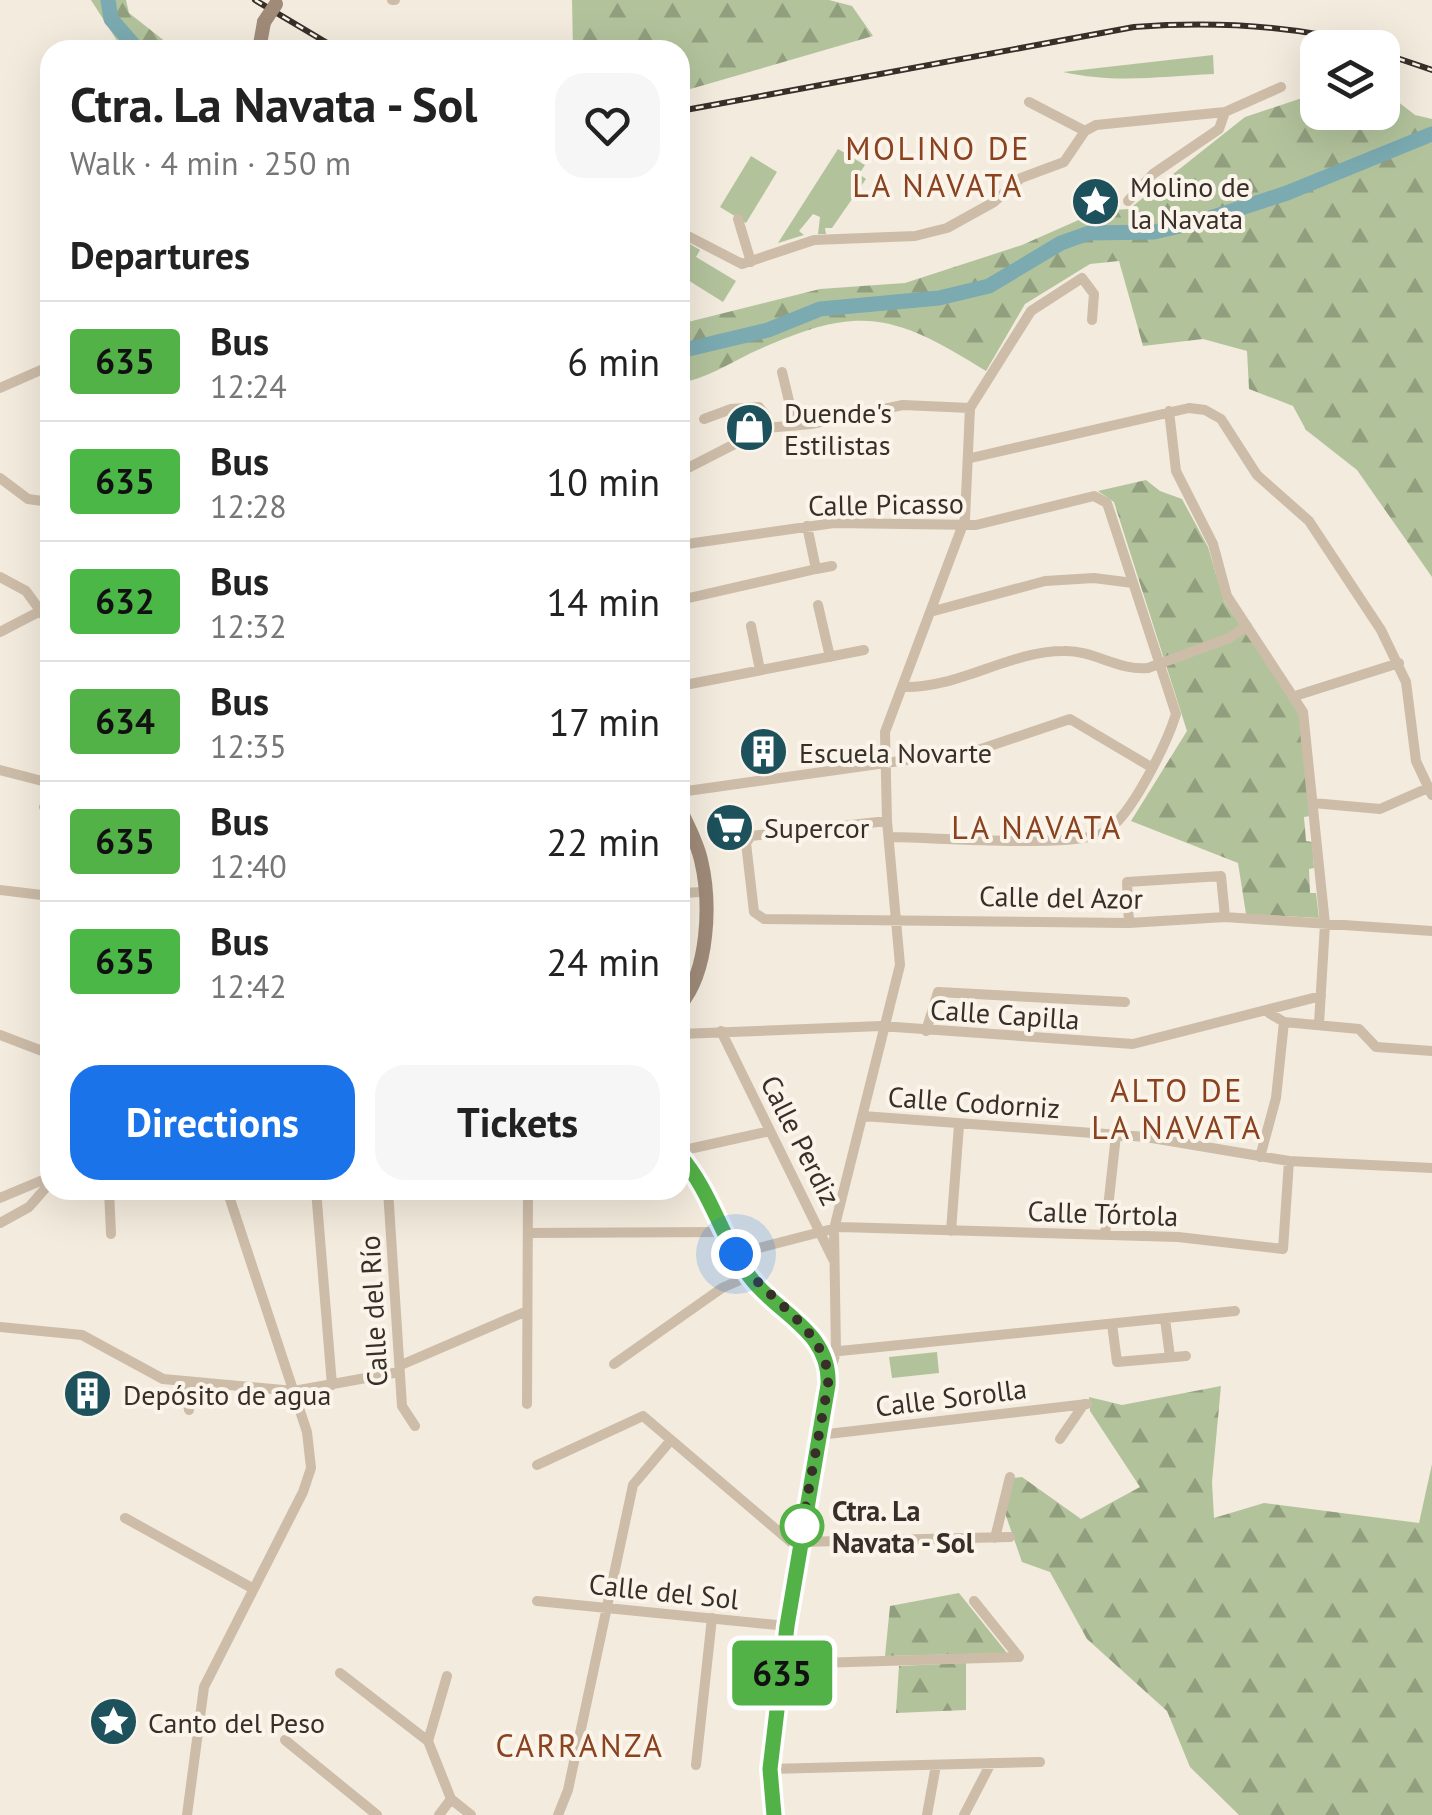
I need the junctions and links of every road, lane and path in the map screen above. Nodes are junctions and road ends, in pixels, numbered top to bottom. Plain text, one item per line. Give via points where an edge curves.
1 (278, 2) edge
2 (261, 40) edge
3 (1281, 87) dead end
4 (1028, 102) dead end
5 (1225, 112) junction
6 (1085, 131) junction
7 (1128, 201) dead end
8 (738, 218) dead end
9 (690, 238) edge
10 (751, 262) junction
11 (1092, 320) dead end
12 (40, 370) edge
13 (782, 372) dead end
14 (0, 388) edge
15 (970, 408) junction
16 (1169, 412) junction
17 (704, 419) dead end
18 (795, 426) junction
19 (766, 428) junction
20 (971, 458) junction
21 (690, 467) edge
22 (0, 478) edge
23 (40, 501) edge
24 (807, 526) junction
25 (962, 526) junction
26 (690, 543) edge
27 (832, 566) dead end
28 (816, 570) junction
29 (0, 577) edge
30 (1133, 583) junction
31 (690, 598) edge
32 (40, 602) edge
33 (818, 604) dead end
34 (40, 610) edge
35 (930, 612) junction
36 (751, 626) dead end
37 (1247, 626) junction
38 (0, 632) edge
39 (864, 650) dead end
40 (830, 657) junction
41 (1400, 663) junction
42 (1160, 664) junction
43 (760, 670) junction
44 (690, 684) edge
45 (902, 687) junction
46 (1294, 696) junction
47 (886, 762) junction
48 (1151, 767) junction
49 (0, 770) edge
50 (40, 780) edge
51 (690, 791) edge
52 (1430, 791) edge
53 (1313, 802) junction
54 (887, 821) junction
55 (690, 837) edge
56 (888, 837) junction
57 (690, 845) edge
58 (702, 870) junction
59 (0, 890) edge
60 (703, 892) junction
61 (690, 893) edge
62 (40, 895) edge
63 (896, 917) junction
64 (1225, 917) junction
65 (1129, 923) junction
66 (1325, 924) junction
67 (1432, 931) edge
68 (690, 985) edge
69 (1321, 996) junction
70 (1125, 1002) dead end
71 (1268, 1013) junction
72 (1284, 1022) junction
73 (1320, 1024) junction
74 (885, 1029) junction
75 (721, 1031) junction
76 (926, 1031) junction
77 (690, 1033) edge
78 (0, 1035) edge
79 (40, 1050) edge
80 (1432, 1051) edge
81 (863, 1116) junction
82 (959, 1125) junction
83 (770, 1131) junction
84 (1116, 1136) junction
85 (690, 1151) edge
86 (1260, 1157) junction
87 (1289, 1160) junction
88 (1432, 1168) edge
89 (690, 1172) edge
90 (40, 1184) edge
91 (40, 1193) edge
92 (0, 1198) edge
93 (109, 1200) edge
94 (230, 1200) edge
95 (317, 1200) edge
96 (389, 1200) edge
97 (528, 1200) edge
98 (0, 1222) edge
99 (828, 1230) junction
100 (951, 1231) junction
101 (724, 1232) junction
102 (111, 1234) dead end
103 (528, 1234) junction
104 (1105, 1235) junction
105 (736, 1254) junction
106 (748, 1276) junction
107 (527, 1311) junction
108 (1235, 1312) dead end
109 (1165, 1319) junction
110 (1112, 1324) junction
111 (0, 1327) edge
112 (829, 1350) junction
113 (1186, 1356) dead end
114 (1170, 1357) junction
115 (614, 1364) dead end
116 (400, 1368) junction
117 (184, 1381) junction
118 (332, 1384) junction
119 (294, 1391) junction
120 (528, 1404) dead end
121 (188, 1410) dead end
122 (415, 1426) dead end
123 (820, 1435) junction
124 (1060, 1439) dead end
125 (671, 1440) junction
126 (537, 1465) dead end
127 (1010, 1477) dead end
128 (125, 1518) dead end
129 (1010, 1537) dead end
130 (995, 1538) junction
131 (798, 1545) junction
132 (252, 1588) junction
133 (536, 1600) dead end
134 (974, 1601) dead end
135 (606, 1608) junction
136 (712, 1618) junction
137 (787, 1626) junction
138 (783, 1664) junction
139 (340, 1673) dead end
140 (447, 1676) dead end
141 (285, 1740) dead end
142 (428, 1742) junction
143 (1040, 1762) dead end
144 (990, 1763) junction
145 (696, 1765) dead end
146 (936, 1765) junction
147 (770, 1769) junction
148 (452, 1799) junction
149 (187, 1815) edge
150 (378, 1815) edge
151 (439, 1815) edge
152 (471, 1815) edge
153 (558, 1815) edge
154 (774, 1815) edge
155 (927, 1815) edge
156 (964, 1815) edge

1 - 2 main road, bridge
3 - 5 street
4 - 6 street
5 - 6 street via 1106,123
5 - 7 street via 1218,128 1152,174
6 - 10 street via 1064,162 1021,178 947,228 915,236 814,240
8 - 10 street
9 - 10 street via 734,264
11 - 15 street via 1094,294 1082,278 1031,311
12 - 14 street
13 - 18 street
15 - 18 street via 903,404
15 - 20 street
16 - 20 street
16 - 37 street via 1176,471 1213,544 1227,596
16 - 41 street via 1205,410 1221,419 1256,475 1309,521
17 - 19 street via 760,407
18 - 19 street
19 - 21 street
20 - 25 street
22 - 23 street
24 - 25 street, Calle Picasso
24 - 26 street, Calle Picasso
24 - 28 street
25 - 30 street, Calle Picasso via 1094,496 1107,503
25 - 35 street
27 - 28 street
28 - 31 street
29 - 32 street
30 - 35 street via 1045,581
30 - 42 street, Calle Picasso
33 - 40 street
34 - 38 street
35 - 45 street
36 - 43 street
37 - 42 street
37 - 46 street
39 - 40 street
40 - 43 street
41 - 46 street
41 - 52 street via 1416,761
42 - 45 street via 1135,669 1062,650 954,682
42 - 48 street, Calle Picasso via 1176,714
43 - 44 street
45 - 47 street via 885,732
46 - 53 street via 1303,712
47 - 48 street via 978,750 1070,719
47 - 51 street
47 - 54 street
48 - 56 street, Calle Picasso via 1116,822 1087,839
49 - 50 street
52 - 53 street via 1380,809
53 - 66 street
54 - 56 street
54 - 63 street, Calle del Azor via 752,836 746,843 758,916
55 - 58 main road
56 - 63 street
57 - 58 main road
58 - 60 main road
59 - 62 street
60 - 61 street
60 - 68 main road via 700,966
63 - 65 street, Calle del Azor
63 - 74 street via 900,965
64 - 65 street, Calle del Azor
64 - 65 street via 1221,876 1127,882
64 - 66 street, Calle del Azor
66 - 67 street, Calle del Azor
66 - 69 street
69 - 71 street, Calle Capilla
69 - 73 street
70 - 76 street via 938,992
71 - 72 street
71 - 76 street, Calle Capilla via 1133,1044
72 - 73 street
72 - 86 street via 1276,1098
73 - 80 street via 1359,1029 1376,1048
74 - 75 street, Calle Capilla
74 - 76 street, Calle Capilla
74 - 81 street
75 - 77 street, Calle Capilla
75 - 83 street, Calle Perdiz
78 - 79 street
81 - 82 street, Calle Codorniz
81 - 99 street
82 - 84 street, Calle Codorniz
82 - 100 street
83 - 85 street
83 - 99 street, Calle Perdiz
84 - 86 street, Calle Codorniz
84 - 104 street
86 - 87 street, Calle Codorniz
87 - 88 street, Calle Codorniz
87 - 104 street, Calle Tórtola via 1283,1248
89 - 101 main road
90 - 92 street
91 - 98 street via 29,1208
93 - 102 street
94 - 119 street
95 - 118 street
96 - 116 street, Calle del Río
97 - 103 street
99 - 100 street, Calle Tórtola
99 - 105 street, Calle Tórtola
99 - 112 street, Calle Perdiz via 838,1270
100 - 104 street, Calle Tórtola
101 - 103 street
101 - 105 main road
103 - 107 street
105 - 106 main road
106 - 112 main road
106 - 115 street
107 - 116 street
107 - 120 street
108 - 109 street
109 - 110 street
109 - 114 street
110 - 112 street
110 - 114 street via 1116,1362
111 - 117 street via 82,1334 163,1379
112 - 123 main road
113 - 114 street
116 - 118 street
116 - 122 street, Calle del Río via 402,1406
117 - 119 street
117 - 121 street
118 - 119 street
119 - 132 street via 312,1452 310,1468
123 - 124 street, Calle Sorolla via 1086,1404
123 - 131 main road
125 - 126 street via 643,1416
125 - 131 street
125 - 135 street via 632,1485
127 - 130 street
128 - 132 street
129 - 130 street
130 - 131 street
131 - 137 main road
132 - 149 street via 204,1687
133 - 135 street, Calle del Sol
134 - 138 street via 1019,1657
135 - 136 street, Calle del Sol
135 - 153 street
136 - 137 street, Calle del Sol
136 - 145 street
137 - 138 main road
138 - 147 main road
139 - 142 street
140 - 142 street
141 - 150 street
142 - 148 street
143 - 144 street
144 - 146 street
144 - 156 street
146 - 147 street
146 - 155 street
147 - 154 main road
148 - 151 street
148 - 152 street

